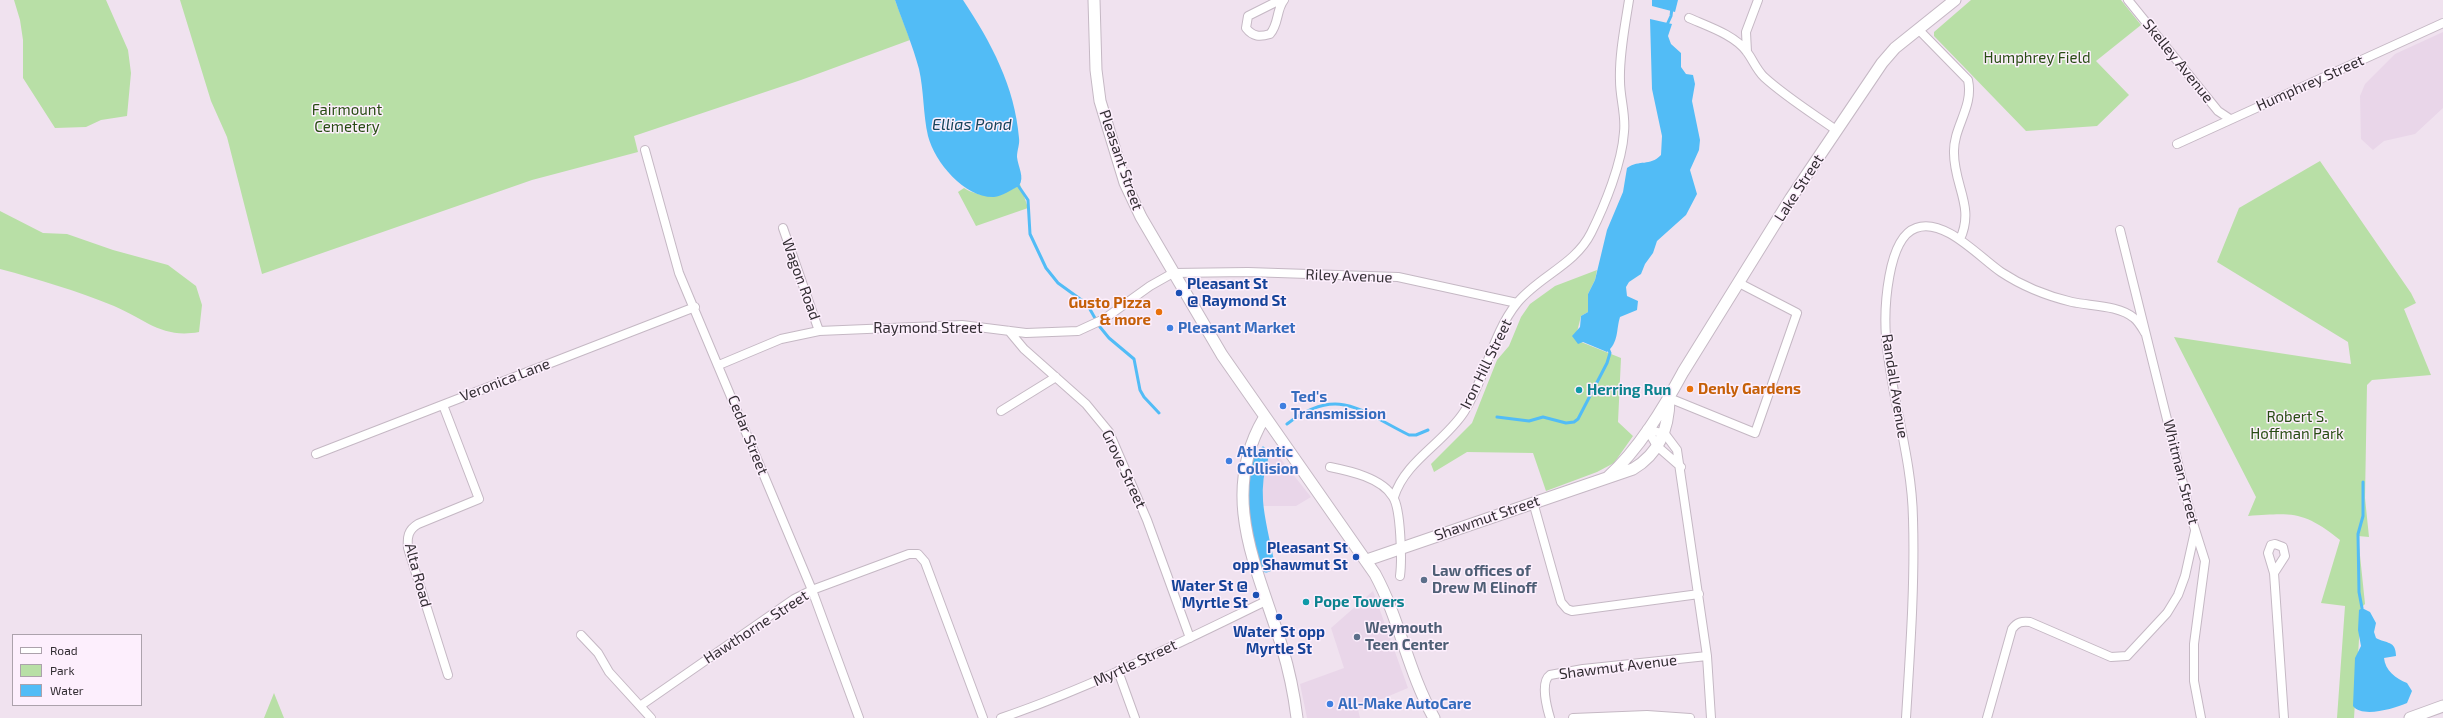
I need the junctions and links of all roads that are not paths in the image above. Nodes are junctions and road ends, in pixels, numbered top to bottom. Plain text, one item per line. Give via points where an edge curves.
1 (1094, 0) edge
2 (1280, 0) edge
3 (1284, 0) edge
4 (1629, 0) edge
5 (1758, 0) edge
6 (1955, 0) edge
7 (2128, 0) edge
8 (1689, 18) dead end
9 (2443, 23) edge
10 (1919, 30) junction
11 (1747, 52) junction
12 (2230, 119) junction
13 (1836, 130) junction
14 (2177, 144) dead end
15 (645, 150) dead end
16 (782, 228) dead end
17 (2120, 230) dead end
18 (1960, 239) junction
19 (1172, 273) junction
20 (1406, 278) joint
21 (1739, 282) junction
22 (1517, 303) junction
23 (695, 307) junction
24 (819, 331) junction
25 (1009, 331) junction
26 (2145, 333) junction
27 (719, 365) junction
28 (1056, 377) junction
29 (1669, 398) junction
30 (443, 404) junction
31 (1001, 411) dead end
32 (1264, 418) junction
33 (1647, 429) junction
34 (1661, 440) junction
35 (316, 454) dead end
36 (1330, 467) dead end
37 (1681, 468) junction
38 (1608, 477) junction
39 (1394, 497) junction
40 (1533, 502) junction
41 (2195, 529) junction
42 (1402, 547) junction
43 (1367, 560) junction
44 (2274, 573) dead end
45 (1400, 576) dead end
46 (812, 590) junction
47 (1699, 594) junction
48 (1266, 601) junction
49 (581, 635) dead end
50 (1190, 638) junction
51 (1707, 656) junction
52 (1118, 671) junction
53 (448, 675) dead end
54 (640, 706) junction
55 (2443, 706) edge
56 (651, 718) edge
57 (859, 718) edge
58 (983, 718) edge
59 (1001, 718) edge
60 (1135, 718) edge
61 (1297, 718) edge
62 (1434, 718) edge
63 (1550, 718) edge
64 (1573, 718) edge
65 (1690, 718) edge
66 (1711, 718) edge
67 (1906, 718) edge
68 (1987, 718) edge
69 (2201, 718) edge
70 (2284, 718) edge
71 (2410, 718) edge

1 - 19 main road, Pleasant Street via 1096,70 1100,101 1131,196
2 - 3 street via 1248,16 1246,28 1256,36 1270,34
4 - 22 street, Iron Hill Street via 1620,68 1625,131 1620,155 1605,197 1591,233 1576,255 1535,285
5 - 11 street via 1746,32
6 - 10 main road, Lake Street
7 - 12 street, Skelley Avenue via 2218,111
8 - 11 street via 1738,43
9 - 12 street, Humphrey Street
10 - 13 main road, Lake Street via 1888,55
10 - 18 street via 1968,80 1970,90 1954,145 1955,166 1967,216
11 - 13 street via 1753,64 1764,76
12 - 14 street, Humphrey Street
13 - 21 main road, Lake Street
15 - 23 street, Cedar Street via 679,274
16 - 24 street, Wagon Road
17 - 26 street, Whitman Street
18 - 26 street, Randall Avenue via 1987,262 2026,286 2057,298 2127,314 2139,322
18 - 67 street, Randall Avenue via 1931,226 1923,226 1909,232 1903,237 1894,256 1887,296 1888,354 1911,485 1914,517 1913,595
19 - 20 street, Riley Avenue via 1248,272
19 - 25 street, Raymond Street via 1087,328 1070,332
19 - 32 main road, Pleasant Street
20 - 22 street, Iron Hill Street
21 - 29 main road, Lake Street
21 - 29 street via 1797,313 1755,433
22 - 39 street, Iron Hill Street via 1505,323 1465,411 1442,439 1403,476
23 - 27 street, Cedar Street
23 - 30 street, Veronica Lane
24 - 25 street, Raymond Street via 962,325
24 - 27 street, Raymond Street via 781,339
25 - 28 street, Grove Street via 1024,349
26 - 41 street, Whitman Street
27 - 46 street, Cedar Street
28 - 31 street
28 - 50 street, Grove Street via 1099,418 1116,445 1147,520
29 - 33 main road, Lake Street
29 - 34 main road, Lake Street
30 - 35 street, Veronica Lane
30 - 53 street, Alta Road via 479,499 418,524 411,528 407,537 408,548
32 - 43 main road, Pleasant Street
32 - 48 main road via 1248,450 1242,502 1244,528
33 - 34 street
33 - 34 street
33 - 38 main road, Shawmut Street via 1624,462
34 - 37 street
34 - 37 street via 1677,450
34 - 38 main road, Shawmut Street via 1640,464
36 - 39 street via 1360,475 1385,488
37 - 47 street
38 - 40 main road, Shawmut Street
39 - 42 street
40 - 42 main road, Shawmut Street
40 - 47 street via 1561,602 1567,609 1572,611
41 - 68 street via 2185,576 2178,595 2167,613 2127,656 2111,657 2030,622 2016,624
41 - 69 street, Whitman Street via 2205,561 2194,644 2194,681
42 - 43 main road, Shawmut Street
42 - 45 street
43 - 62 main road, Pleasant Street via 1386,596 1413,676
44 - 70 street
46 - 54 street, Hawthorne Street via 794,599
46 - 57 street, Cedar Street
46 - 58 street, Hawthorne Street via 909,554 918,554 925,562
47 - 51 street
48 - 50 street, Myrtle Street
48 - 61 main road via 1289,673
49 - 54 street via 598,653 609,672
50 - 52 street, Myrtle Street
51 - 63 street, Shawmut Avenue via 1582,669 1547,677 1546,705
51 - 66 street
52 - 59 street, Myrtle Street via 1049,702
52 - 60 street
54 - 56 street
55 - 71 main road
64 - 65 street via 1647,715

